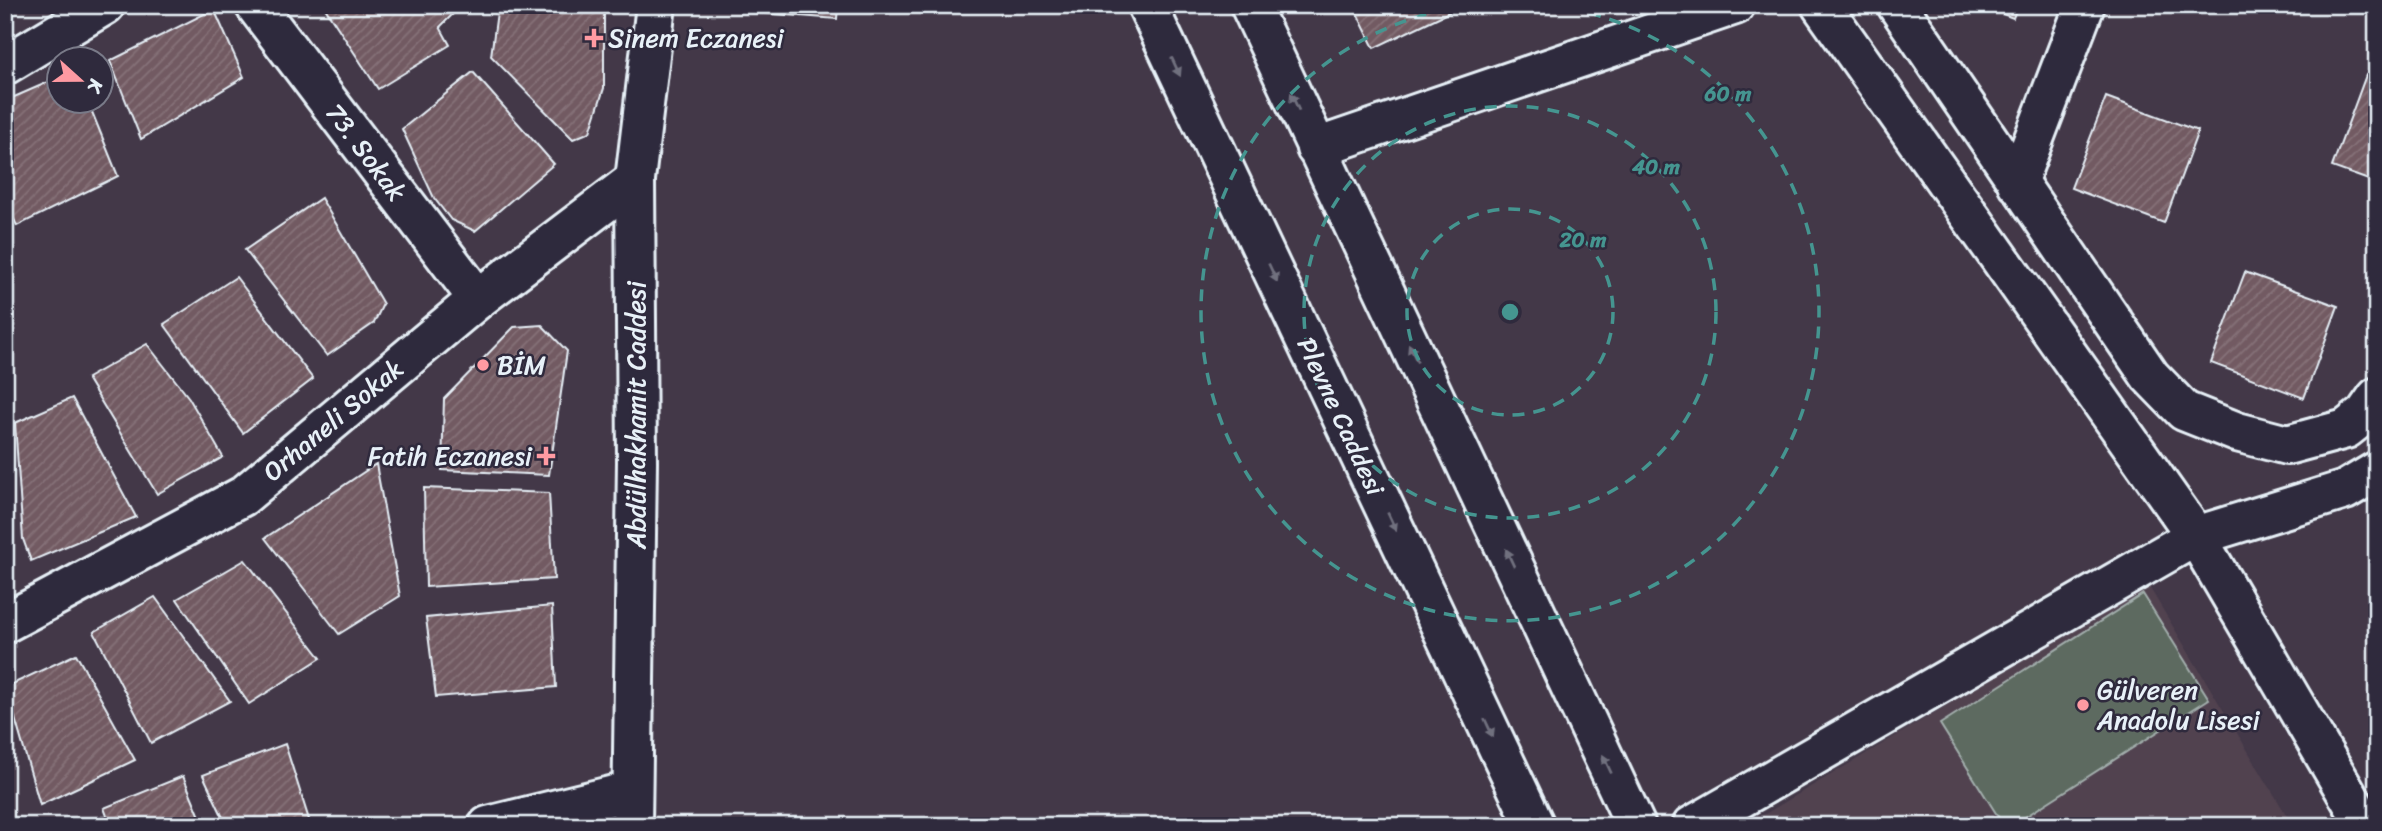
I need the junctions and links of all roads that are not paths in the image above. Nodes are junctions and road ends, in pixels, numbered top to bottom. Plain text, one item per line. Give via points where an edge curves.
1 (105, 5) edge
2 (255, 5) edge
3 (656, 5) edge
4 (1147, 5) edge
5 (1250, 5) edge
6 (1735, 5) edge
7 (1821, 5) edge
8 (1897, 5) edge
9 (2085, 5) edge
10 (5, 65) edge
11 (1316, 148) junction
12 (635, 180) junction
13 (2017, 183) junction
14 (478, 299) junction
15 (2377, 397) edge
16 (2377, 471) edge
17 (2196, 536) junction
18 (5, 615) edge
19 (6, 623) edge
20 (631, 808) edge
21 (488, 826) edge
22 (1535, 826) edge
23 (1636, 826) edge
24 (1692, 826) edge
25 (2366, 826) edge

1 - 10 street
2 - 14 street, 73. Sokak
3 - 12 street, Abdülhakhamit Caddesi
4 -> 22 street, Plevne Caddesi
11 -> 5 street
6 - 11 street
7 - 17 street
8 - 13 street
9 - 13 street
23 -> 11 street
12 - 14 street, Orhaneli Sokak
12 - 20 street, Abdülhakhamit Caddesi via 637,462
13 - 15 street via 2150,376 2185,411 2287,445 2346,429
14 - 19 street, Orhaneli Sokak via 243,496
16 - 17 street via 2346,490
17 - 24 street
17 - 25 street
18 - 19 street
20 - 21 street

